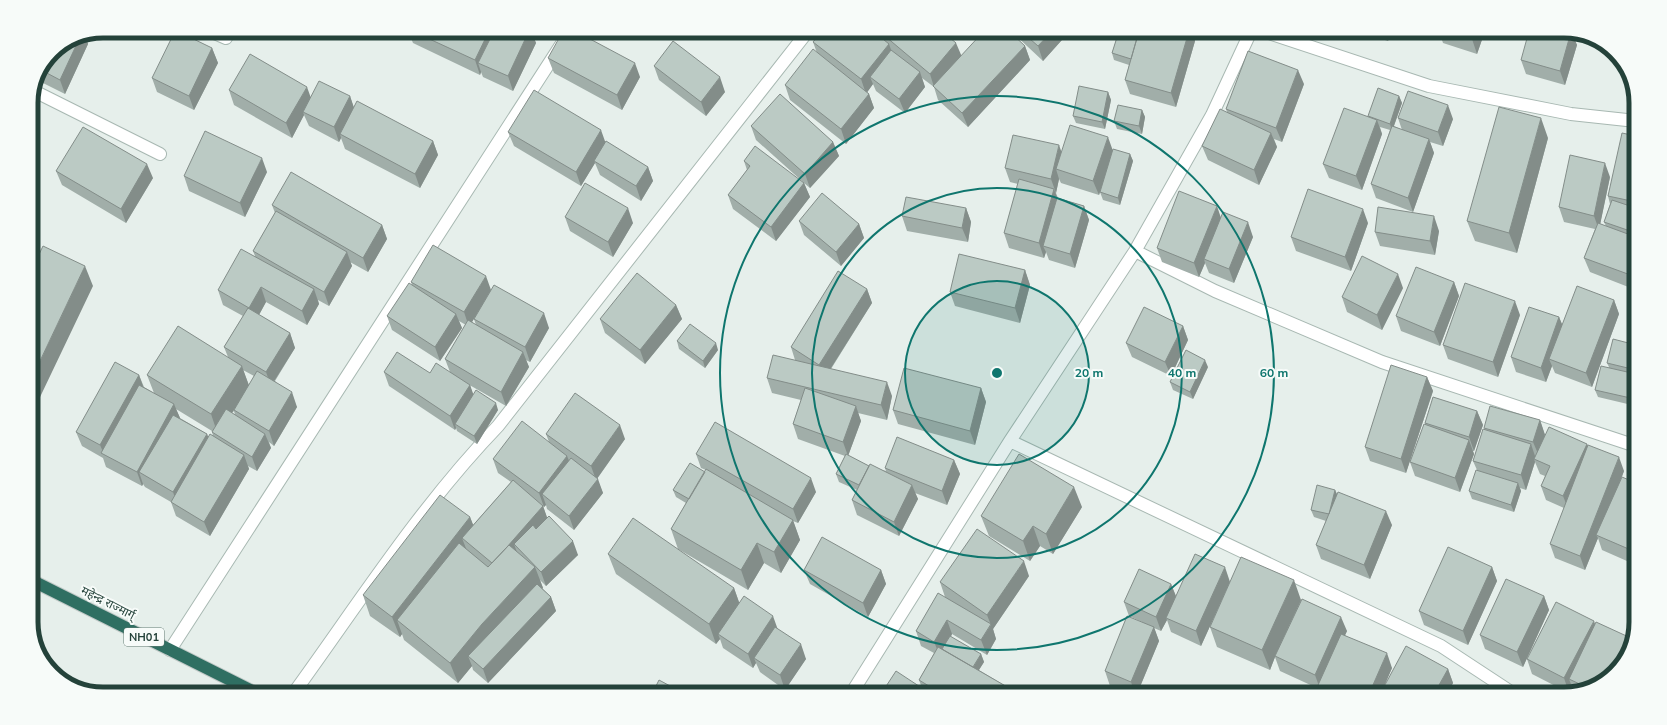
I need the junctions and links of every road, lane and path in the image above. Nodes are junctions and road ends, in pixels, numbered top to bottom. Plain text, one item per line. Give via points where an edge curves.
1 (565, 38) edge
2 (803, 38) edge
3 (1248, 38) edge
4 (1284, 38) edge
5 (39, 93) edge
6 (1629, 119) edge
7 (160, 154) dead end
8 (1135, 251) junction
9 (1010, 440) junction
10 (1629, 444) edge
11 (38, 584) edge
12 (170, 650) junction
13 (244, 687) edge
14 (298, 687) edge
15 (854, 687) edge
16 (1503, 687) edge

1 - 12 street
2 - 14 street via 498,426 475,450 391,556
3 - 8 street via 1212,115
4 - 6 street via 1429,86 1572,114
5 - 7 street
8 - 9 street
8 - 10 street via 1215,291 1382,362
9 - 15 street
9 - 16 street via 1440,646
11 - 12 highway, महेन्द्र राज्मार्ग् / NH01
12 - 13 highway, महेन्द्र राज्मार्ग् / NH01

